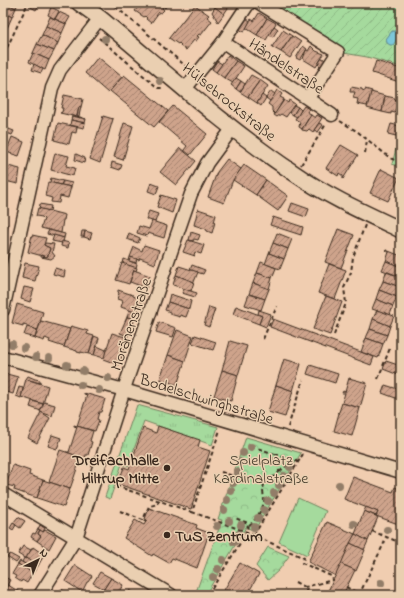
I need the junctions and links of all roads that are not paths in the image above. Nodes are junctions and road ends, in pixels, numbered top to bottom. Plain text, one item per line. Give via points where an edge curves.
1 (78, 3) edge
2 (249, 3) edge
3 (259, 3) edge
4 (100, 18) junction
5 (223, 42) junction
6 (190, 84) junction
7 (308, 98) junction
8 (332, 115) road end
9 (232, 129) junction
10 (401, 230) edge
11 (3, 310) edge
12 (3, 357) edge
13 (124, 390) junction
14 (401, 472) edge
15 (3, 494) edge
16 (76, 538) junction
17 (40, 595) edge
18 (171, 595) edge

1 - 4 street, Hülsebrockstraße
2 - 5 street
3 - 7 street via 338,52
4 - 6 street, Hülsebrockstraße
4 - 11 street via 60,70 52,88
5 - 6 street
5 - 7 street, Händelstraße
6 - 9 street, Hülsebrockstraße
7 - 8 street, Händelstraße
9 - 10 street, Hülsebrockstraße via 369,215
9 - 13 street, Moränenstraße via 207,163 191,194
12 - 13 street, Bodelschwinghstraße
13 - 14 street, Bodelschwinghstraße
13 - 16 street, Moränenstraße
15 - 16 street
16 - 17 street, Moränenstraße
16 - 18 street

